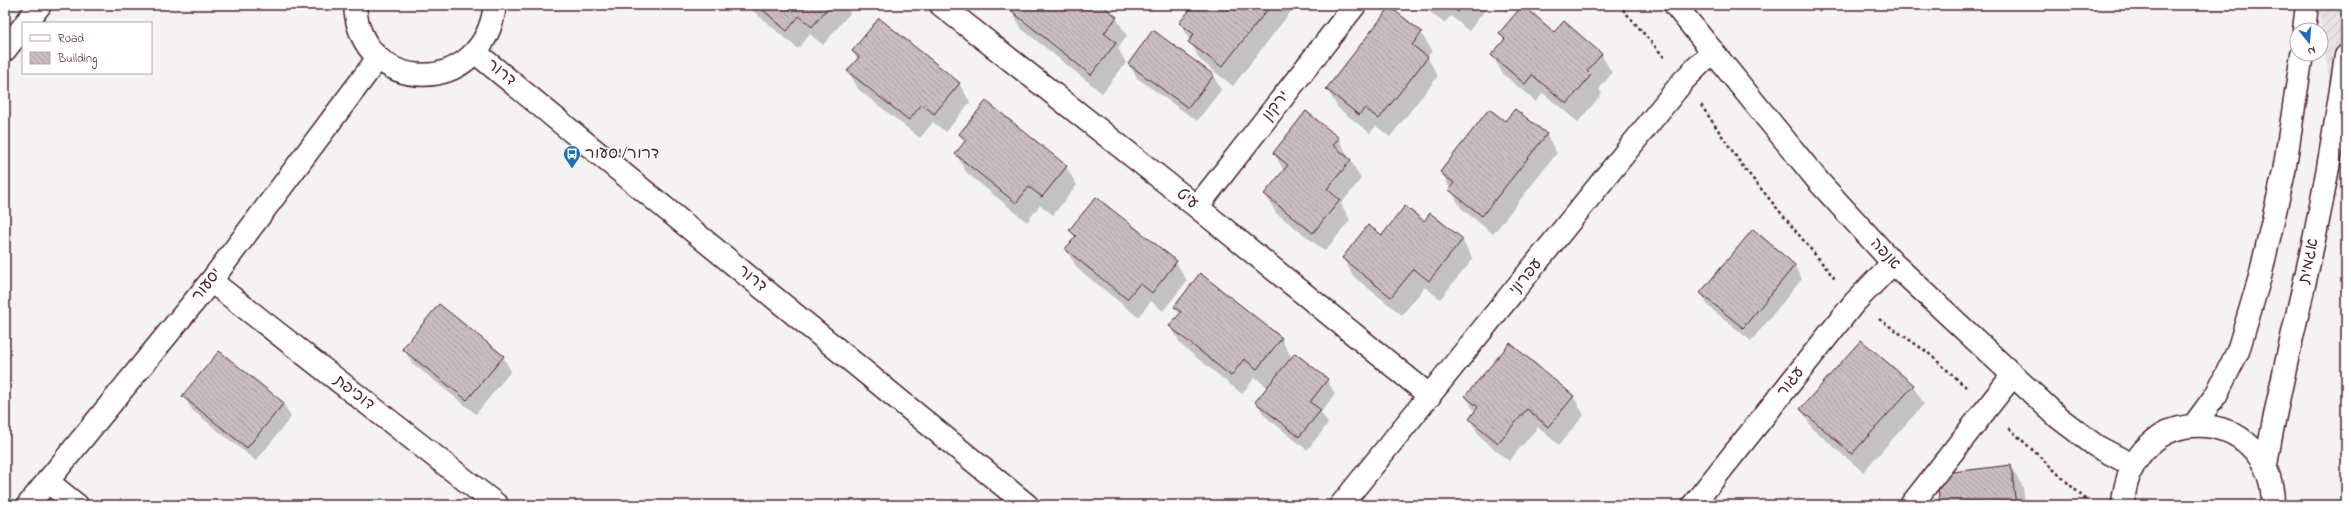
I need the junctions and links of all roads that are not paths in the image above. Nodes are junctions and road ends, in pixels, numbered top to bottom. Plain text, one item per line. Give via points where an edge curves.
1 (40, 5) edge
2 (355, 5) edge
3 (495, 5) edge
4 (941, 5) edge
5 (1355, 5) edge
6 (1675, 5) edge
7 (2307, 5) edge
8 (27, 22) edge
9 (2305, 22) edge
10 (22, 28) edge
11 (5, 50) edge
12 (1713, 51) junction
13 (476, 53) junction
14 (2346, 56) edge
15 (378, 58) junction
16 (2301, 62) edge
17 (1197, 206) junction
18 (1893, 263) junction
19 (212, 281) junction
20 (2013, 375) junction
21 (1430, 396) junction
22 (2194, 425) junction
23 (2132, 465) junction
24 (2266, 465) junction
25 (47, 481) junction
26 (2275, 504) edge
27 (28, 505) edge
28 (77, 505) edge
29 (497, 505) edge
30 (1027, 505) edge
31 (1341, 505) edge
32 (1693, 505) edge
33 (1911, 505) edge
34 (2123, 505) edge

1 - 8 street
2 - 15 street via 360,32
3 - 13 street via 491,28
4 - 17 street, עיט
5 - 17 street, ירקון
6 - 12 street, אנפה
7 - 9 street
10 - 11 street
12 - 18 street, אנפה via 1819,182
12 - 21 street, עפרוני via 1684,80
13 - 15 street via 446,72 428,75 410,74 393,68
13 - 30 street, דרור
14 - 24 street, אגמית via 2332,148 2273,418
15 - 19 street, יסעור
16 - 22 street via 2284,172 2256,291 2238,350 2216,396
17 - 21 street, עיט
18 - 20 street, אנפה
18 - 32 street, עגור via 1854,302
19 - 25 street, יסעור
19 - 29 street, דוכיפת
20 - 23 street, אנפה via 2059,418 2090,441
20 - 33 street
21 - 31 street, עפרוני
22 - 23 street via 2175,429 2158,438 2143,450
22 - 24 street via 2228,431 2256,451
23 - 34 street via 2124,486
24 - 26 street
25 - 27 street, יסעור
25 - 28 street

